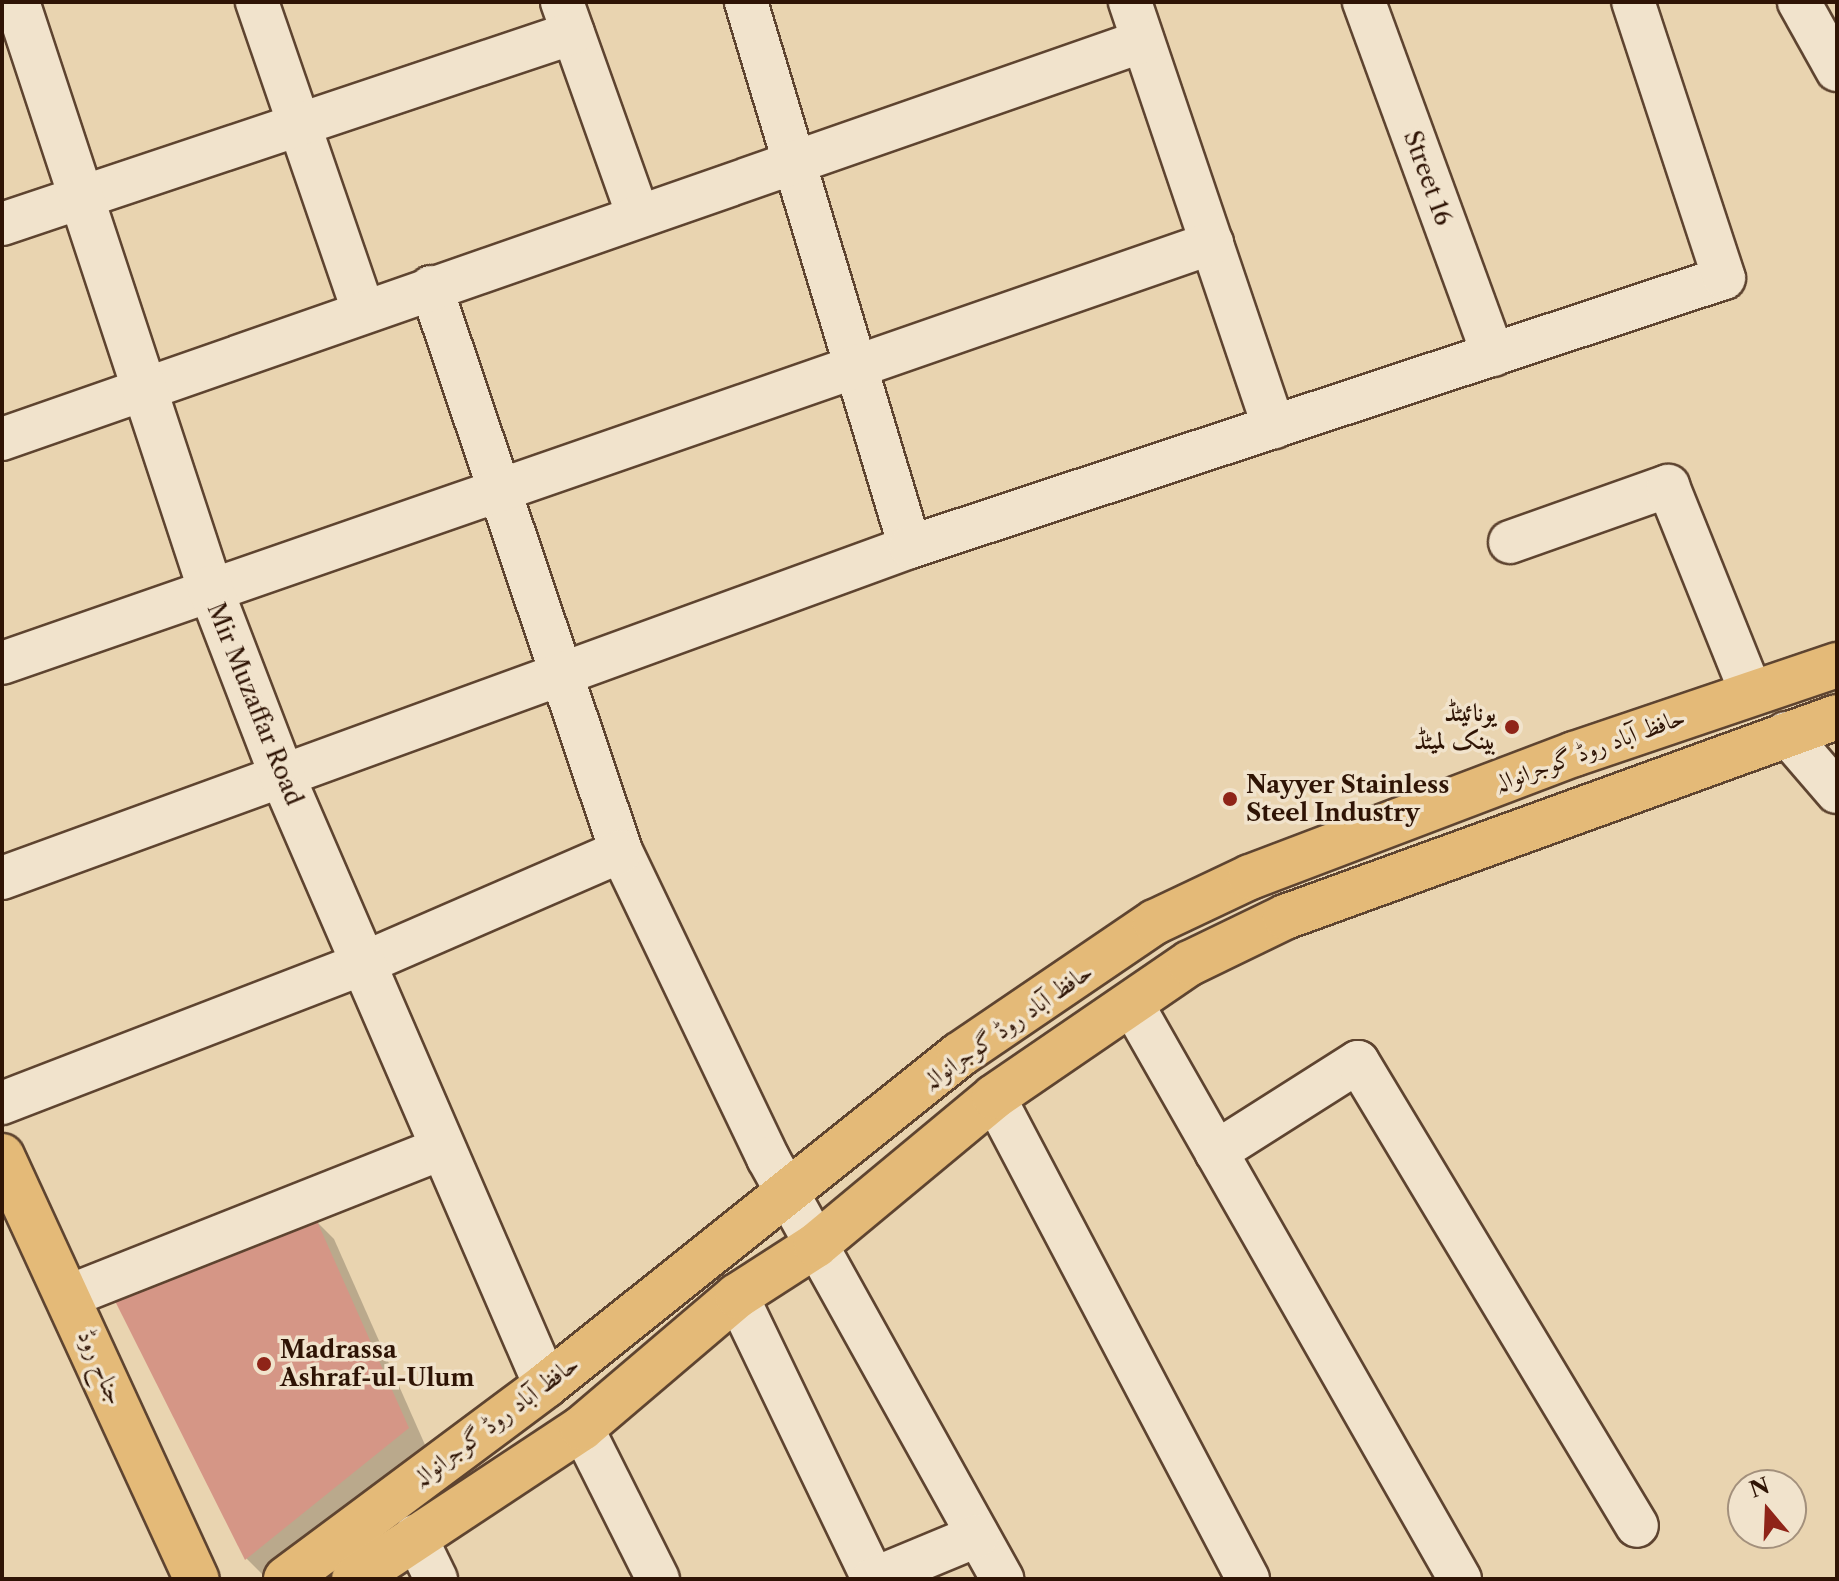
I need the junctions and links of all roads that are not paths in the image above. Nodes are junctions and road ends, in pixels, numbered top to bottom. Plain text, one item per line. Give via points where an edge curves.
1 (17, 2) edge
2 (257, 2) edge
3 (746, 2) edge
4 (1130, 2) edge
5 (1364, 2) edge
6 (1633, 2) edge
7 (1799, 2) edge
8 (568, 18) edge
9 (1143, 41) junction
10 (1837, 70) edge
11 (299, 123) junction
12 (794, 162) junction
13 (82, 198) junction
14 (638, 215) junction
15 (2, 224) edge
16 (1212, 243) junction
17 (431, 287) junction
18 (363, 310) junction
19 (1493, 355) junction
20 (855, 363) junction
21 (145, 390) junction
22 (1274, 427) junction
23 (2, 439) edge
24 (501, 486) junction
25 (1510, 542) dead end
26 (910, 547) junction
27 (210, 588) junction
28 (2, 663) edge
29 (1837, 665) edge
30 (566, 671) junction
31 (1751, 692) junction
32 (1837, 717) edge
33 (1786, 733) junction
34 (281, 773) junction
35 (1837, 792) edge
36 (621, 851) junction
37 (2, 878) edge
38 (364, 963) junction
39 (1132, 1004) junction
40 (994, 1097) junction
41 (2, 1103) edge
42 (440, 1149) junction
43 (1216, 1152) junction
44 (2, 1156) edge
45 (788, 1195) junction
46 (816, 1245) junction
47 (69, 1296) junction
48 (737, 1296) junction
49 (546, 1385) junction
50 (582, 1428) junction
51 (1637, 1526) dead end
52 (415, 1536) junction
53 (977, 1536) junction
54 (197, 1579) edge
55 (286, 1579) edge
56 (354, 1579) edge
57 (436, 1579) edge
58 (658, 1579) edge
59 (873, 1579) edge
60 (1002, 1579) edge
61 (1248, 1579) edge
62 (1460, 1579) edge

1 - 13 street, Mir Muzaffar Road
2 - 11 street
3 - 12 street
4 - 9 street
5 - 19 street, Street 16
6 - 19 street via 1724,278
7 - 10 street
8 - 11 street
8 - 14 street
9 - 12 street
9 - 16 street
11 - 13 street
11 - 18 street
12 - 14 street
12 - 20 street
13 - 15 street
13 - 21 street, Mir Muzaffar Road
14 - 17 street
16 - 20 street
16 - 22 street
17 - 18 street
17 - 24 street
18 - 21 street
19 - 22 street
20 - 24 street
20 - 26 street
21 - 23 street
21 - 27 street, Mir Muzaffar Road
22 - 26 street
24 - 27 street
24 - 30 street
25 - 31 street via 1668,486
26 - 30 street
27 - 28 street
27 - 34 street, Mir Muzaffar Road
29 - 31 main road, حافظ آباد روڈ گوجرانوالہ
30 - 34 street
30 - 36 street
31 - 45 main road, حافظ آباد روڈ گوجرانوالہ via 1250,877 1155,922 959,1055
32 - 33 main road, حافظ آباد روڈ گوجرانوالہ
33 - 35 street
33 - 39 main road, حافظ آباد روڈ گوجرانوالہ via 1285,917 1190,963
34 - 37 street
34 - 38 street, Mir Muzaffar Road
36 - 38 street
36 - 45 street
38 - 41 street
38 - 42 street, Mir Muzaffar Road
39 - 40 main road, حافظ آباد روڈ گوجرانوالہ
39 - 43 street
40 - 46 main road, حافظ آباد روڈ گوجرانوالہ
40 - 61 street
42 - 47 street
42 - 49 street, Mir Muzaffar Road
43 - 51 street via 1358,1062
43 - 62 street
44 - 47 main road, جناح روڈ
45 - 46 street
45 - 49 main road, حافظ آباد روڈ گوجرانوالہ via 702,1255
46 - 48 main road, حافظ آباد روڈ گوجرانوالہ
46 - 53 street
47 - 54 main road, جناح روڈ
48 - 50 main road, حافظ آباد روڈ گوجرانوالہ
48 - 59 street
49 - 55 main road, حافظ آباد روڈ گوجرانوالہ
50 - 52 main road, حافظ آباد روڈ گوجرانوالہ
50 - 58 street
52 - 56 main road, حافظ آباد روڈ گوجرانوالہ
52 - 57 street
53 - 59 street
53 - 60 street

